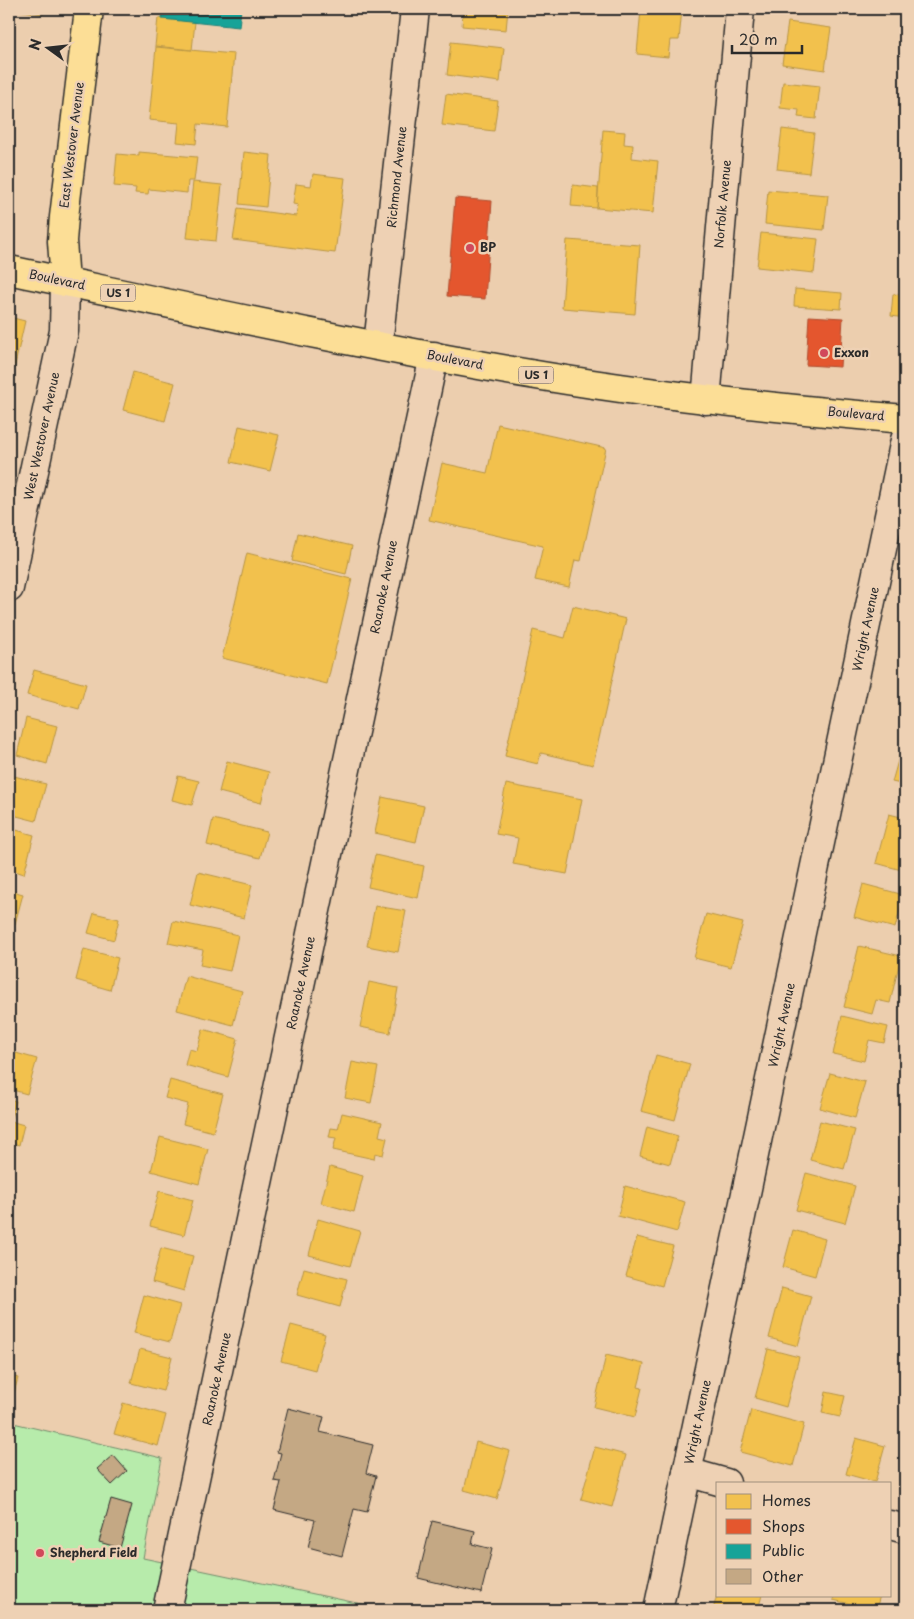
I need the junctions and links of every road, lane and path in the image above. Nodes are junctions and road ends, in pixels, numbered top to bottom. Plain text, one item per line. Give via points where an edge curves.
1 (89, 9) edge
2 (415, 9) edge
3 (740, 9) edge
4 (9, 270) edge
5 (65, 282) junction
6 (378, 345) junction
7 (434, 356) junction
8 (706, 400) junction
9 (905, 419) edge
10 (905, 440) edge
11 (9, 588) edge
12 (687, 1472) junction
13 (722, 1482) edge
14 (892, 1526) edge
15 (905, 1529) edge
16 (168, 1610) edge
17 (658, 1610) edge

1 - 5 main road, East Westover Avenue via 64,217
2 - 6 street, Richmond Avenue
3 - 8 street, Norfolk Avenue
4 - 5 main road, Boulevard / US 1
5 - 6 main road, Boulevard / US 1
5 - 11 street, West Westover Avenue via 64,331
6 - 7 main road, Boulevard / US 1
7 - 8 main road, Boulevard / US 1
7 - 16 street, Roanoke Avenue
8 - 9 main road, Boulevard / US 1
10 - 12 street, Wright Avenue
12 - 13 street
12 - 17 street, Wright Avenue
14 - 15 street

